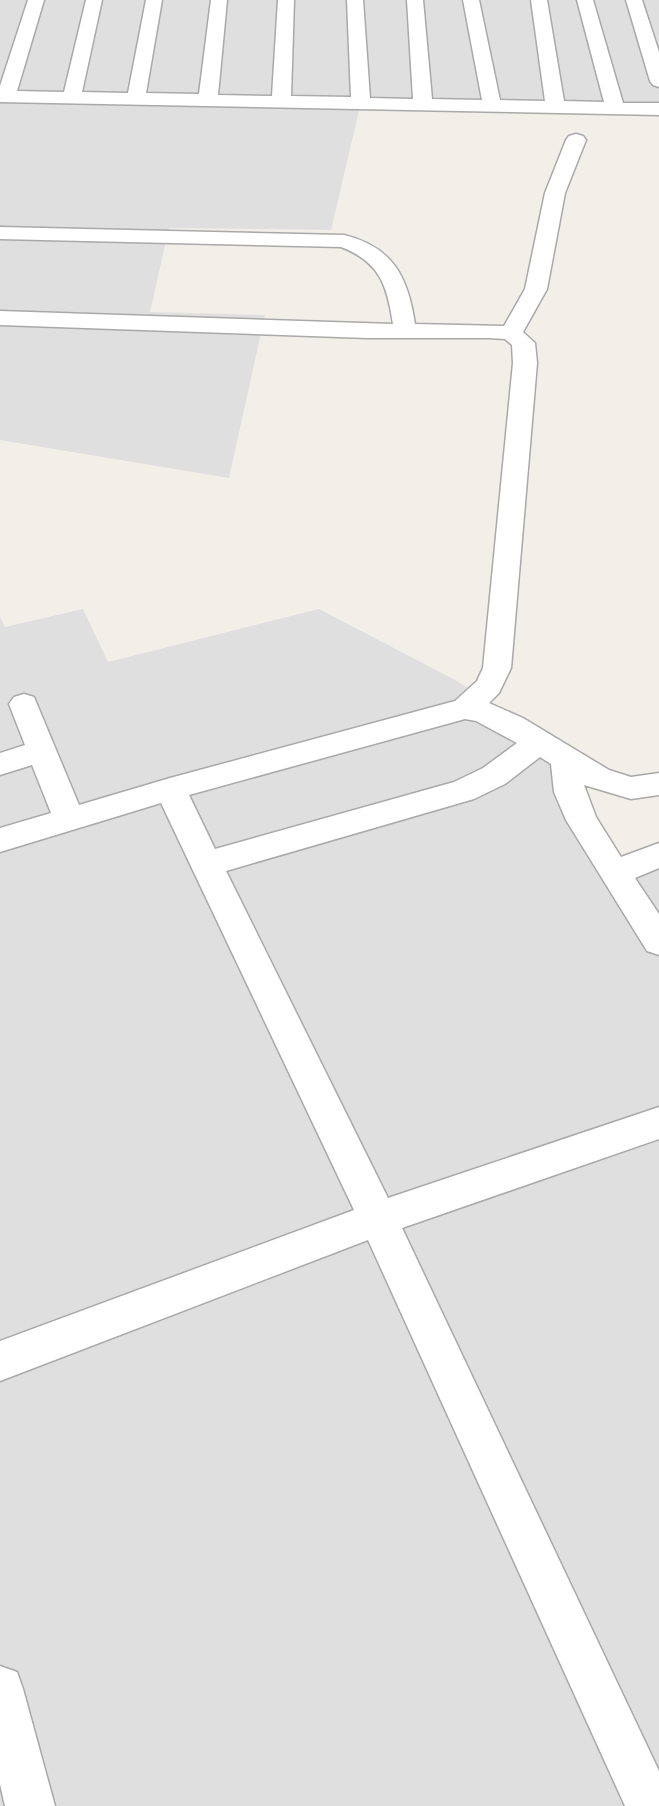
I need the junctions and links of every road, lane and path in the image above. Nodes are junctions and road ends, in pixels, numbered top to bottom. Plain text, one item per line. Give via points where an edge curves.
1 (36, 0) edge
2 (94, 0) edge
3 (154, 0) edge
4 (219, 0) edge
5 (286, 0) edge
6 (355, 0) edge
7 (415, 0) edge
8 (471, 0) edge
9 (539, 0) edge
10 (585, 0) edge
11 (634, 0) edge
12 (659, 81) edge
13 (3, 96) edge
14 (72, 97) junction
15 (136, 98) junction
16 (208, 100) junction
17 (281, 100) junction
18 (361, 102) junction
19 (423, 103) junction
20 (492, 105) junction
21 (555, 107) junction
22 (615, 108) junction
23 (659, 109) edge
24 (576, 140) dead end
25 (0, 233) edge
26 (0, 318) edge
27 (405, 332) junction
28 (511, 333) junction
29 (24, 704) dead end
30 (465, 709) junction
31 (552, 750) junction
32 (42, 751) junction
33 (0, 764) edge
34 (659, 784) edge
35 (170, 789) junction
36 (69, 820) junction
37 (0, 840) edge
38 (659, 855) edge
39 (206, 864) junction
40 (614, 873) junction
41 (659, 941) edge
42 (657, 1127) edge
43 (378, 1219) junction
44 (0, 1361) edge
45 (0, 1689) edge
46 (30, 1806) edge
47 (650, 1806) edge

1 - 13 street
2 - 14 street
3 - 15 street
4 - 16 street
5 - 17 street
6 - 18 street
7 - 19 street
8 - 20 street
9 - 21 street
10 - 22 street
11 - 12 street
13 - 14 street
14 - 15 street
15 - 16 street
16 - 17 street
17 - 18 street
18 - 19 street
19 - 20 street
20 - 21 street
21 - 22 street
22 - 23 street
24 - 28 street via 555,193 536,289
25 - 27 street via 344,241 365,248 388,268 400,293
26 - 27 street
27 - 28 street
28 - 30 street via 523,343 525,363 497,668 489,686
29 - 32 street
30 - 31 street via 512,726
30 - 35 street
31 - 34 street via 599,779 631,788
31 - 39 street via 464,791
31 - 40 street via 582,820
32 - 33 street
32 - 36 street
35 - 36 street
35 - 39 street
36 - 37 street
38 - 40 street
39 - 43 street
40 - 41 street
42 - 43 street
43 - 44 street
43 - 47 street
45 - 46 street

